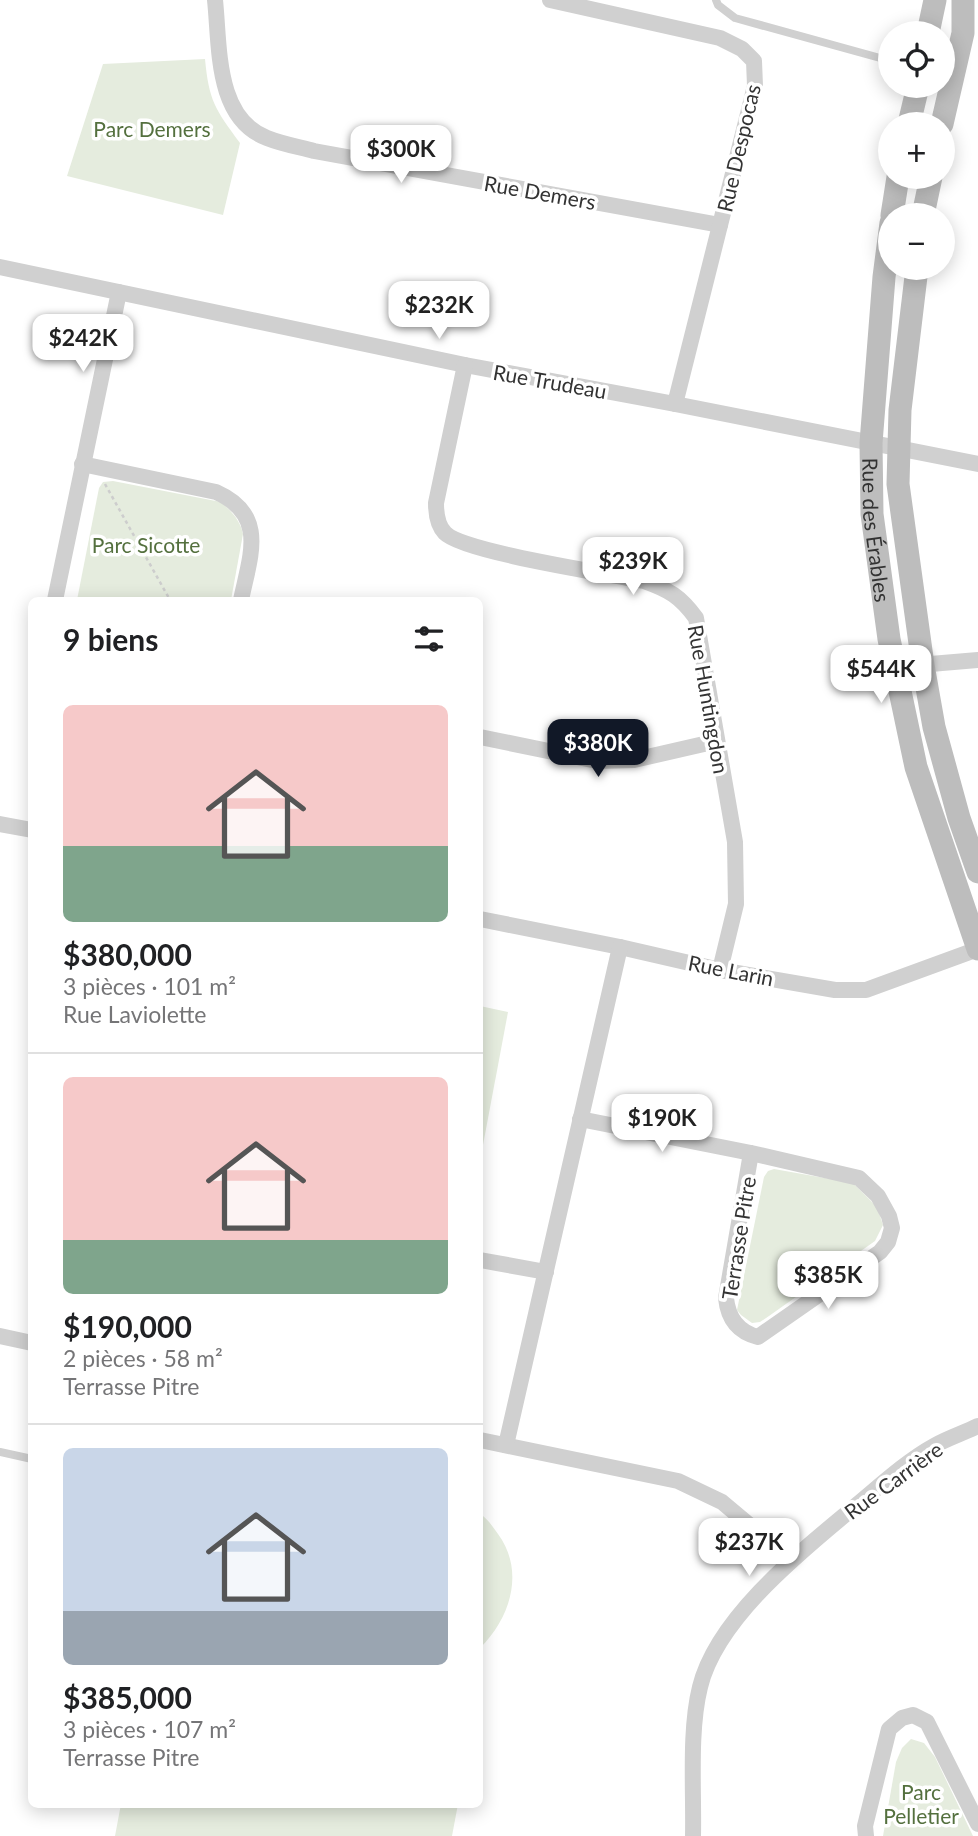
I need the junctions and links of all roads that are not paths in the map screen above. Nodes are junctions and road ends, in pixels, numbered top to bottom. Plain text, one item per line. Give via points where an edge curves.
1 (215, 0) edge
2 (550, 0) edge
3 (716, 0) edge
4 (935, 0) edge
5 (963, 0) edge
6 (931, 21) edge
7 (878, 57) edge
8 (945, 112) edge
9 (720, 225) junction
10 (0, 267) edge
11 (884, 280) edge
12 (916, 280) edge
13 (119, 292) junction
14 (465, 365) junction
15 (675, 404) junction
16 (871, 443) junction
17 (898, 448) junction
18 (82, 464) junction
19 (978, 464) edge
20 (56, 597) edge
21 (242, 597) edge
22 (978, 660) edge
23 (923, 664) junction
24 (895, 667) junction
25 (483, 738) edge
26 (718, 741) junction
27 (0, 824) edge
28 (28, 829) edge
29 (978, 872) edge
30 (483, 920) edge
31 (620, 947) junction
32 (978, 949) edge
33 (720, 970) junction
34 (580, 1119) junction
35 (751, 1153) junction
36 (483, 1261) edge
37 (546, 1272) junction
38 (0, 1336) edge
39 (28, 1342) edge
40 (978, 1426) edge
41 (483, 1441) edge
42 (506, 1445) junction
43 (0, 1452) edge
44 (28, 1458) edge
45 (791, 1560) junction
46 (978, 1824) edge
47 (693, 1836) edge
48 (866, 1836) edge

1 - 9 street, Rue Demers via 230,103 243,123 266,138
2 - 9 street, Rue Despocas via 720,38 742,48 754,61 755,86
3 - 7 lane via 735,18
4 - 6 street
5 - 8 street via 963,33
9 - 15 street, Rue Despocas
10 - 13 street, Rue Trudeau
11 - 16 street, Rue des Érables
12 - 17 street, Rue des Érables
13 - 14 street, Rue Trudeau
13 - 18 street
14 - 15 street, Rue Trudeau
14 - 26 street, Rue Huntingdon via 436,503 436,517 444,533 476,548 644,580 683,599 696,618
15 - 16 street, Rue Trudeau
16 - 17 street, Rue Trudeau
16 - 24 street, Rue des Érables via 873,514
17 - 19 street, Rue Trudeau
17 - 23 street, Rue des Érables via 898,484
18 - 20 street
18 - 21 street via 216,492 230,499 248,520 253,534
22 - 23 street
23 - 24 street
23 - 29 street, Rue des Érables via 934,727
24 - 32 street, Rue des Érables via 916,767
25 - 26 street via 597,761 634,760
26 - 33 street, Rue Huntingdon via 737,873 736,904
27 - 28 street
30 - 31 street, Rue Larin
31 - 33 street, Rue Larin
31 - 34 street
32 - 33 street, Rue Larin via 866,990 835,990
34 - 35 street, Terrasse Pitre
34 - 37 street
35 - 35 street, Terrasse Pitre via 726,1297 727,1311 736,1325 758,1337 880,1252 892,1228 878,1196 859,1178
36 - 37 street
37 - 42 street
38 - 39 street
40 - 45 street, Rue Carrière via 906,1465
41 - 42 street
42 - 45 street via 678,1482 722,1502
43 - 44 lane
45 - 47 street, Rue Carrière via 730,1626 713,1650 700,1686
46 - 48 street via 927,1723 913,1715 889,1729

